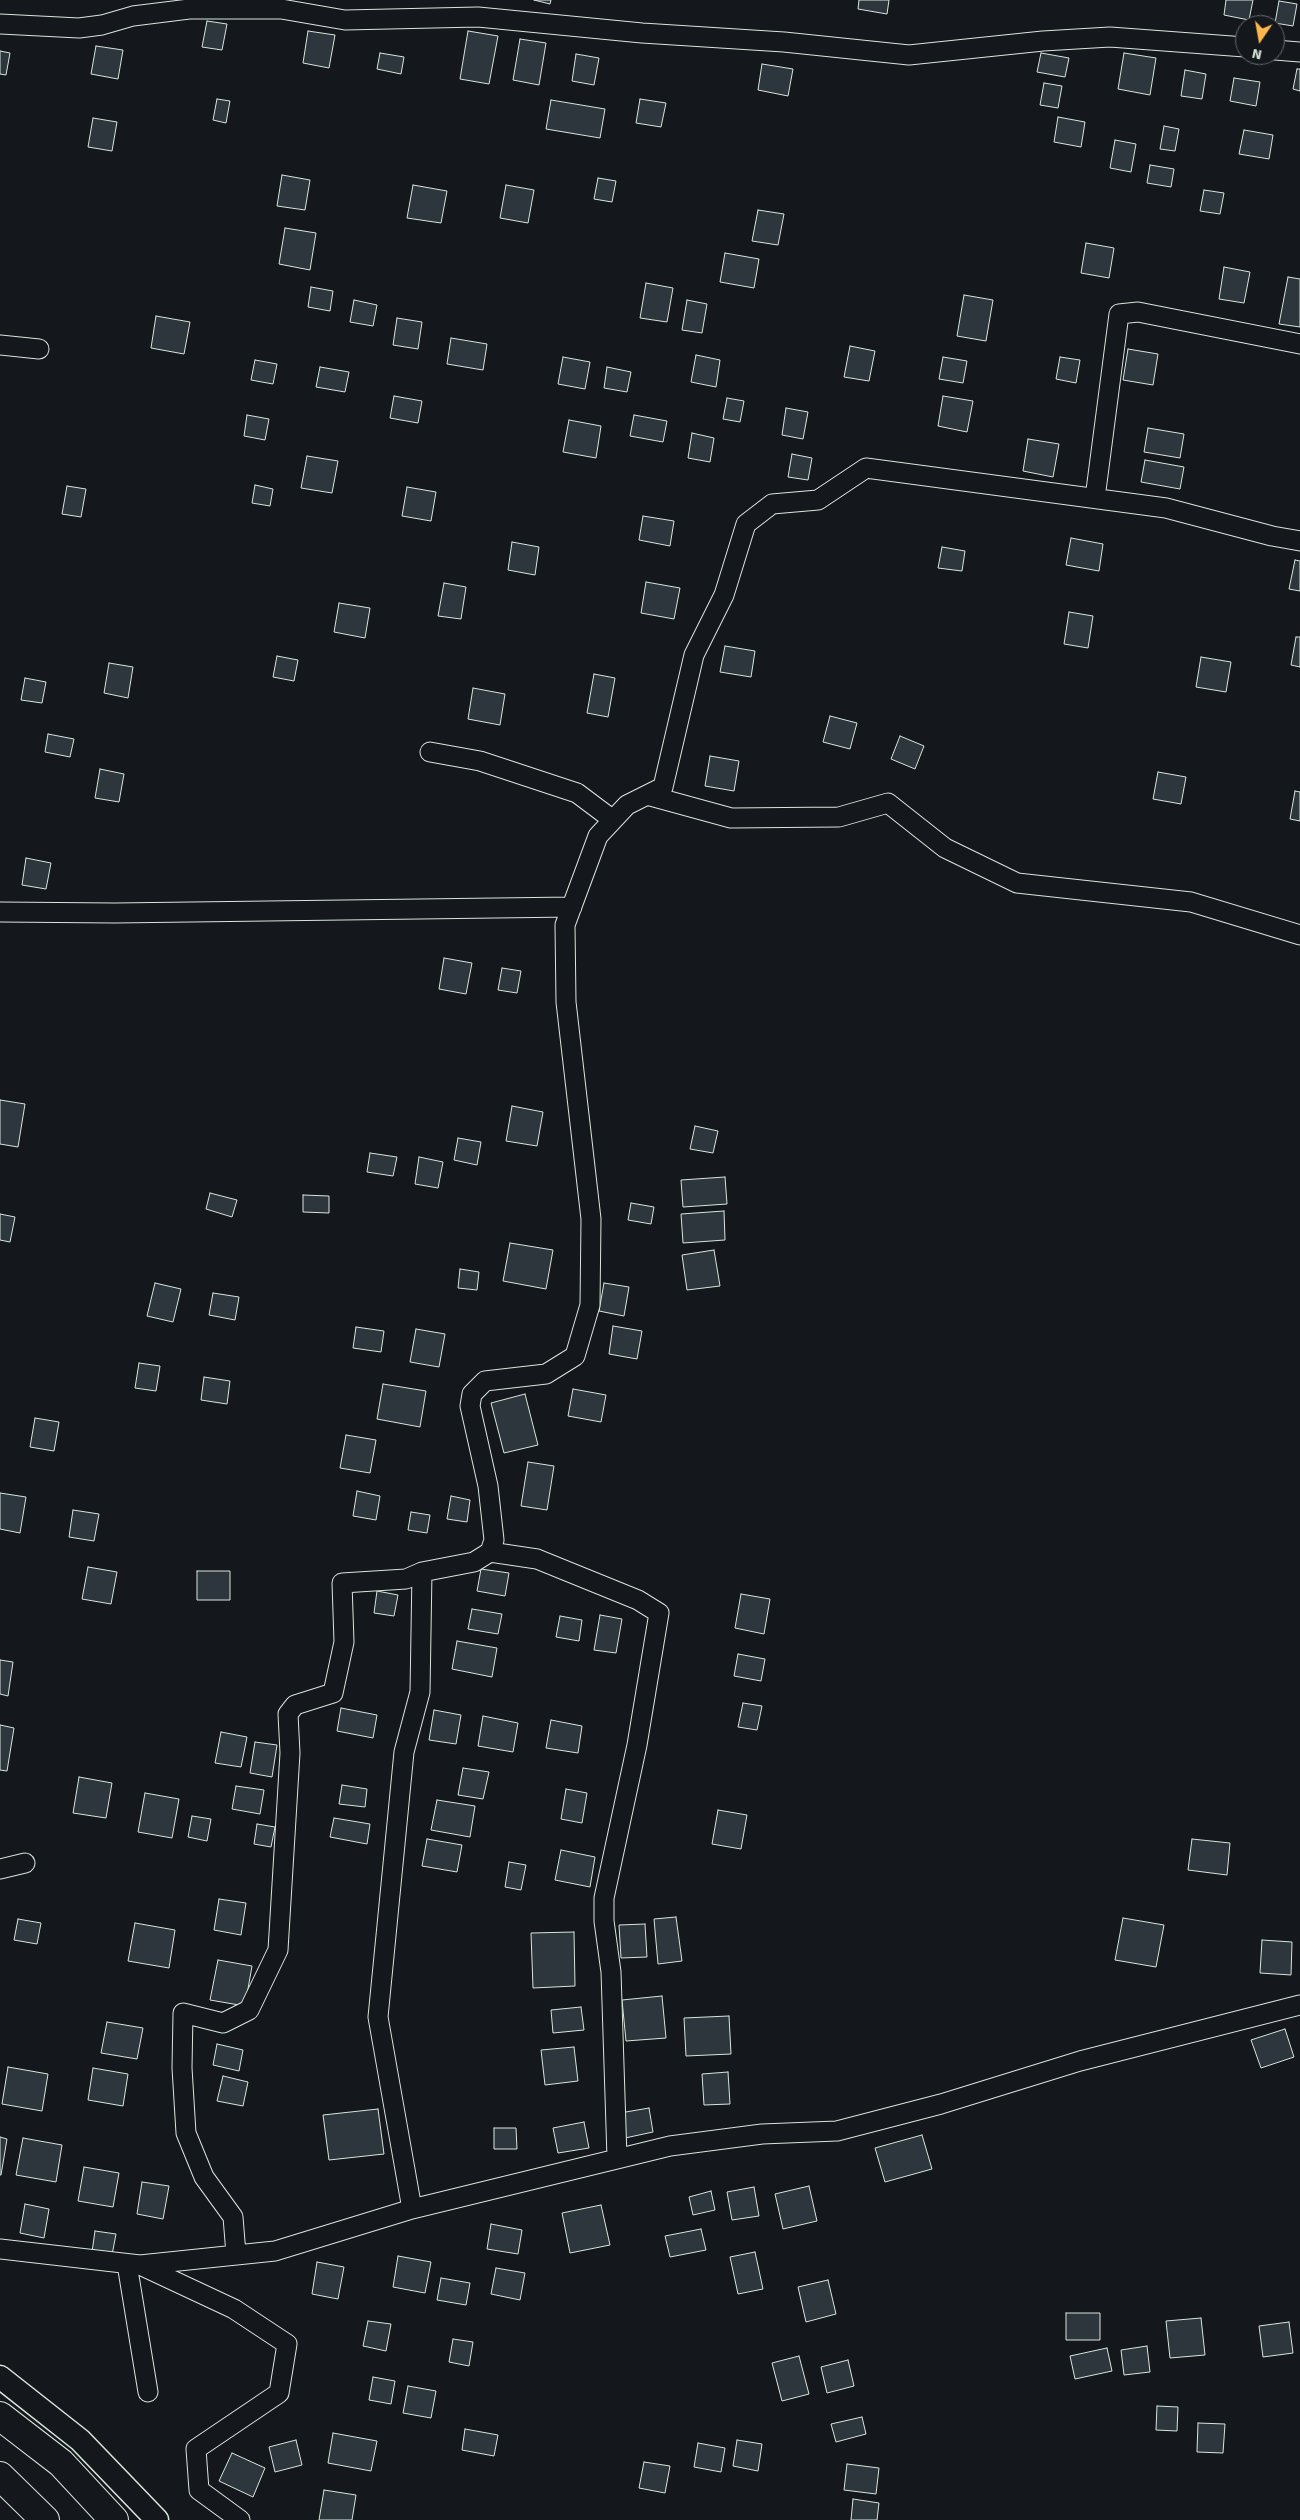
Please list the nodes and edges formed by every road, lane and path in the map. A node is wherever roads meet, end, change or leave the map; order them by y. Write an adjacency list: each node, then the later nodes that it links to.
1 (0, 24): 2 (street)
2 (1235, 46)
3 (1285, 51): 4 (street)
4 (1300, 52)
5 (1300, 344): 8 (street)
6 (0, 345): 7 (street)
7 (39, 349)
8 (1095, 498): 9 (street); 11 (street)
9 (1300, 542)
10 (430, 752): 12 (street)
11 (647, 795): 12 (street); 15 (street)
12 (613, 820): 13 (street)
13 (572, 907): 14 (street); 16 (street)
14 (0, 912)
15 (1300, 935)
16 (490, 1552): 17 (street); 21 (street)
17 (422, 1572): 22 (street); 24 (street)
18 (26, 1863): 19 (street)
19 (0, 1869)
20 (1300, 2005): 21 (street)
21 (617, 2158): 22 (street)
22 (412, 2208): 24 (street)
23 (0, 2250): 25 (street)
24 (236, 2254): 25 (street)
25 (133, 2264): 27 (street); 34 (street)
26 (0, 2377): 33 (street)
27 (148, 2392)
28 (0, 2416): 32 (highway)
29 (0, 2476): 31 (highway)
30 (0, 2495): 31 (street)
31 (43, 2519)
32 (114, 2520)
33 (158, 2520)
34 (240, 2520)

